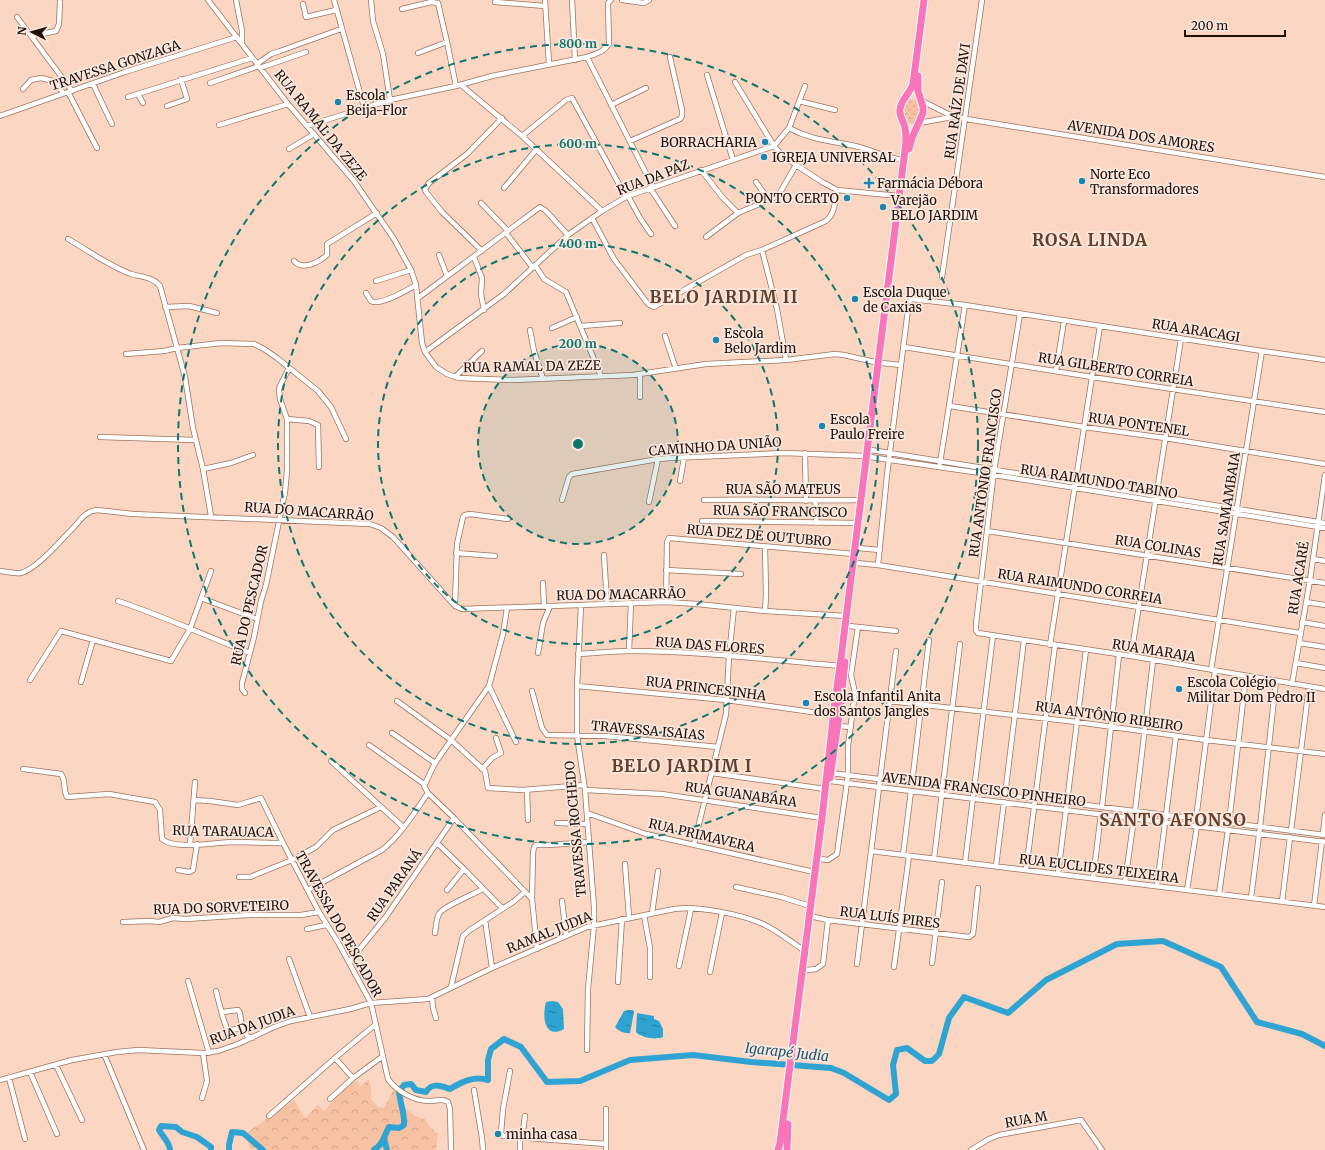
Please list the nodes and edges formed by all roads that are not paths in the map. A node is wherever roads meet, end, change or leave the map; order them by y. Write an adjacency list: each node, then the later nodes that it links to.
1 (208, 0): 21 (street, RUA RAMAL DA ZEZE)
2 (236, 0): 23 (street)
3 (334, 0): 17 (street)
4 (371, 0): 45 (street)
5 (545, 0): 15 (street)
6 (572, 0): 29 (street)
7 (611, 0): 26 (street)
8 (622, 0): 9 (street)
9 (649, 0)
10 (926, 0): 44 (highway); 46 (highway)
11 (982, 0): 57 (street, RUA RAÍZ DE DAVI)
12 (60, 2): 20 (street)
13 (495, 2): 15 (street)
14 (303, 4): 17 (street)
15 (545, 6): 30 (street)
16 (402, 9): 22 (street)
17 (336, 10): 19 (street)
18 (17, 16): 20 (street)
19 (341, 29): 31 (street); 52 (street)
20 (32, 36): 41 (street)
21 (237, 37): 23 (street, RUA RAMAL DA ZEZE); 36 (street, TRAVESSA GONZAGA)
22 (447, 42): 25 (street); 37 (street)
23 (242, 43): 28 (street, RUA RAMAL DA ZEZE)
24 (306, 52): 31 (street)
25 (418, 53)
26 (586, 57): 29 (street); 50 (street)
27 (670, 57): 66 (street)
28 (252, 58): 31 (street, RUA RAMAL DA ZEZE); 33 (street)
29 (575, 60): 30 (street)
30 (549, 64): 37 (street)
31 (259, 66): 35 (street); 49 (street, RUA RAMAL DA ZEZE)
32 (707, 75): 71 (street)
33 (181, 79): 42 (street); 51 (street)
34 (735, 82): 67 (street)
35 (210, 83)
36 (93, 84): 41 (street, TRAVESSA GONZAGA); 60 (street)
37 (458, 86): 45 (street); 56 (street)
38 (805, 86): 47 (street)
39 (646, 88): 50 (street)
40 (23, 89): 41 (street)
41 (68, 92): 54 (street, TRAVESSA GONZAGA); 68 (street)
42 (138, 94): 43 (street); 48 (street)
43 (128, 97)
44 (906, 98): 46 (highway); 58 (highway)
45 (390, 100): 52 (street)
46 (920, 100): 55 (street, AVENIDA DOS AMORES); 59 (highway)
47 (799, 101): 53 (street); 63 (street)
48 (143, 104)
49 (288, 104): 61 (street); 62 (street, RUA RAMAL DA ZEZE)
50 (611, 105): 66 (street)
51 (167, 106)
52 (364, 107): 62 (street)
53 (835, 110)
54 (0, 116)
55 (954, 117): 57 (street, AVENIDA DOS AMORES); 59 (street, AVENIDA DOS AMORES)
56 (502, 118): 65 (street); 95 (street)
57 (965, 119): 75 (street, AVENIDA DOS AMORES); 102 (street, RUA RAÍZ DE DAVI)
58 (904, 122): 59 (highway); 72 (highway)
59 (919, 123): 130 (highway)
60 (112, 124)
61 (219, 125)
62 (307, 126): 64 (street, RUA RAMAL DA ZEZE)
63 (789, 128): 67 (street); 72 (street)
64 (314, 134): 69 (street); 85 (street, RUA RAMAL DA ZEZE)
65 (522, 136): 70 (street); 80 (street)
66 (630, 141): 77 (street)
67 (774, 146): 71 (street, RUA DA PAZ); 73 (street)
68 (97, 148)
69 (289, 149)
70 (536, 150): 78 (street); 84 (street)
71 (733, 160): 74 (street, RUA DA PAZ)
72 (904, 160): 81 (highway)
73 (796, 165): 79 (street); 82 (street)
74 (702, 170): 77 (street, RUA DA PAZ); 86 (street)
75 (1325, 177)
76 (756, 182): 82 (street)
77 (652, 187): 80 (street, RUA DA PAZ); 88 (street)
78 (504, 188)
79 (837, 190): 81 (street); 94 (street)
80 (627, 196): 84 (street, RUA DA PAZ); 90 (street)
81 (899, 196): 130 (highway)
82 (769, 200): 86 (street)
83 (481, 203): 89 (street)
84 (602, 210): 87 (street, RUA DA PAZ)
85 (377, 213): 98 (street); 100 (street, RUA RAMAL DA ZEZE)
86 (738, 213): 92 (street)
87 (592, 218): 91 (street, RUA DA PAZ); 94 (street)
88 (675, 226)
89 (507, 232): 91 (street); 95 (street); 99 (street)
90 (651, 234)
91 (568, 235): 99 (street, RUA DA PAZ)
92 (706, 237)
93 (68, 239): 108 (street)
94 (762, 250): 128 (street)
95 (482, 251): 97 (street)
96 (440, 255): 101 (street)
97 (474, 257): 101 (street); 109 (street)
98 (294, 261)
99 (534, 267): 109 (street, RUA DA PAZ); 112 (street)
100 (411, 270): 103 (street); 104 (street, RUA RAMAL DA ZEZE)
101 (447, 276): 106 (street)
102 (942, 277)
103 (376, 281)
104 (416, 285): 105 (street); 106 (street, RUA RAMAL DA ZEZE)
105 (366, 293)
106 (418, 298): 125 (street, RUA RAMAL DA ZEZE)
107 (965, 305): 111 (street, RUA ARACAGI); 121 (street, RUA ARACAGI); 127 (street)
108 (164, 307): 110 (street); 122 (street)
109 (484, 310): 125 (street, RUA DA PAZ)
110 (217, 313)
111 (1020, 314): 113 (street, RUA ARACAGI); 131 (street, RUA ANTÔNIO FRANCISCO)
112 (577, 318): 115 (street); 117 (street)
113 (1064, 321): 116 (street, RUA ARACAGI); 135 (street)
114 (620, 323): 115 (street)
115 (581, 326): 137 (street)
116 (1100, 326): 120 (street, RUA ARACAGI); 139 (street)
117 (552, 328)
118 (530, 330): 140 (street)
119 (665, 336): 134 (street)
120 (1181, 339): 124 (street, RUA ARACAGI); 141 (street)
121 (904, 347): 127 (street, RUA GILBERTO CORREIA); 132 (street)
122 (177, 348): 126 (street); 133 (street); 152 (street)
123 (482, 351): 138 (street)
124 (1262, 351): 129 (street, RUA ARACAGI); 143 (street, RUA SAMAMBAIA)
125 (425, 352): 138 (street, RUA RAMAL DA ZEZE)
126 (126, 354)
127 (957, 356): 131 (street, RUA GILBERTO CORREIA); 144 (street)
128 (786, 360): 130 (street, RUA RAMAL DA ZEZE); 134 (street, RUA RAMAL DA ZEZE)
129 (1325, 360)
130 (880, 363): 132 (street, RUA RAMAL DA ZEZE); 157 (highway)
131 (1012, 364): 135 (street, RUA GILBERTO CORREIA); 146 (street, RUA ANTÔNIO FRANCISCO)
132 (901, 365): 155 (street)
133 (289, 368): 147 (street); 150 (street)
134 (676, 369): 136 (street, RUA RAMAL DA ZEZE)
135 (1056, 371): 139 (street, RUA GILBERTO CORREIA)
136 (640, 375): 137 (street, RUA RAMAL DA ZEZE); 142 (street)
137 (601, 376): 140 (street, RUA RAMAL DA ZEZE)
138 (455, 377): 140 (street, RUA RAMAL DA ZEZE)
139 (1092, 377): 141 (street, RUA GILBERTO CORREIA); 148 (street)
140 (543, 379)
141 (1173, 389): 143 (street, RUA GILBERTO CORREIA); 151 (street)
142 (640, 397)
143 (1254, 401): 145 (street, RUA GILBERTO CORREIA); 153 (street, RUA SAMAMBAIA)
144 (950, 406): 146 (street, RUA PONTENEL); 161 (street)
145 (1325, 412)
146 (1004, 414): 148 (street, RUA PONTENEL); 165 (street, RUA ANTÔNIO FRANCISCO)
147 (287, 419): 163 (street); 182 (street, RUA DO PESCADOR)
148 (1084, 427): 151 (street, RUA PONTENEL); 168 (street)
149 (100, 437): 152 (street)
150 (346, 438)
151 (1165, 438): 153 (street, RUA PONTENEL); 169 (street)
152 (196, 440): 164 (street)
153 (1246, 452): 162 (street, RUA PONTENEL); 177 (street, RUA SAMAMBAIA)
154 (805, 453): 157 (street, CAMINHO DA UNIÃO); 158 (street, CAMINHO DA UNIÃO); 173 (street)
155 (890, 453): 157 (street, RUA RAIMUNDO TABINO); 160 (street); 161 (street, RUA RAIMUNDO TABINO)
156 (253, 455): 164 (street)
157 (869, 455): 160 (street, RUA RAIMUNDO TABINO); 172 (highway); 193 (highway)
158 (684, 458): 159 (street, CAMINHO DA UNIÃO); 167 (street)
159 (658, 459): 170 (street, CAMINHO DA UNIÃO); 175 (street)
160 (890, 460): 161 (street, RUA RAIMUNDO TABINO); 192 (street)
161 (940, 464): 165 (street, RUA RAIMUNDO TABINO)
162 (1325, 464)
163 (319, 467)
164 (203, 469): 180 (street)
165 (994, 473): 168 (street, RUA RAIMUNDO TABINO); 189 (street, RUA ANTÔNIO FRANCISCO)
166 (1325, 476): 187 (street, RUA ACARÉ)
167 (680, 481)
168 (1074, 485): 169 (street, RUA RAIMUNDO TABINO); 190 (street)
169 (1155, 498): 176 (street, RUA RAIMUNDO TABINO); 178 (street, RUA RAIMUNDO TABINO); 197 (street)
170 (562, 500)
171 (704, 500): 173 (street, RUA SÃO MATEUS)
172 (861, 500): 174 (street, RUA SÃO MATEUS); 185 (highway)
173 (806, 501): 174 (street, RUA SÃO MATEUS)
174 (815, 501): 184 (street)
175 (649, 502)
176 (1223, 507): 177 (street, RUA RAIMUNDO TABINO); 178 (street)
177 (1237, 509): 179 (street, RUA SAMAMBAIA); 187 (street, RUA RAIMUNDO TABINO)
178 (1223, 512): 179 (street, RUA RAIMUNDO TABINO)
179 (1236, 514): 187 (street, RUA RAIMUNDO TABINO); 202 (street, RUA SAMAMBAIA)
180 (211, 516): 182 (street, RUA DO MACARRÃO); 204 (street, RUA DO MACARRÃO)
181 (508, 519): 194 (street)
182 (279, 520): 220 (street, RUA DO MACARRÃO); 228 (street, RUA DO PESCADOR)
183 (702, 521): 184 (street, RUA SÃO FRANCISCO)
184 (816, 523): 185 (street, RUA SÃO FRANCISCO)
185 (858, 523): 193 (highway)
186 (1325, 523): 187 (street, RUA RAIMUNDO TABINO)
187 (1317, 524): 188 (street, RUA RAIMUNDO TABINO); 198 (street, RUA ACARÉ)
188 (1325, 528)
189 (987, 531): 190 (street, RUA COLINAS); 208 (street, RUA ANTÔNIO FRANCISCO)
190 (1065, 544): 197 (street, RUA COLINAS); 211 (street)
191 (765, 547): 193 (street, RUA DEZ DE OUTUBRO); 203 (street, RUA DEZ DE OUTUBRO); 226 (street)
192 (880, 550): 193 (street, RUA DEZ DE OUTUBRO); 201 (street)
193 (856, 551): 200 (highway); 227 (highway)
194 (456, 553): 196 (street); 220 (street)
195 (604, 555): 217 (street)
196 (495, 556)
197 (1146, 556): 202 (street, RUA COLINAS); 223 (street)
198 (1313, 559): 199 (street); 207 (street, RUA ACARÉ)
199 (1325, 561)
200 (856, 564): 201 (street, RUA RAIMUNDO CORREIA); 231 (highway)
201 (878, 565): 208 (street, RUA RAIMUNDO CORREIA)
202 (1228, 568): 207 (street, RUA COLINAS); 229 (street, RUA SAMAMBAIA)
203 (666, 570): 206 (street); 214 (street)
204 (0, 571)
205 (211, 571): 212 (street)
206 (741, 574)
207 (1310, 580): 209 (street, RUA COLINAS); 215 (street, RUA ACARÉ)
208 (981, 582): 211 (street, RUA RAIMUNDO CORREIA); 237 (street, RUA ANTÔNIO FRANCISCO)
209 (1325, 582)
210 (542, 583): 221 (street)
211 (1058, 594): 223 (street, RUA RAIMUNDO CORREIA); 244 (street)
212 (201, 598): 228 (street); 234 (street)
213 (118, 601): 234 (street)
214 (666, 602): 216 (street, RUA DO MACARRÃO); 225 (street, RUA DO MACARRÃO)
215 (1306, 602): 219 (street); 230 (street, RUA ACARÉ)
216 (631, 603): 217 (street, RUA DO MACARRÃO); 247 (street)
217 (607, 604): 218 (street, RUA DO MACARRÃO)
218 (581, 605): 222 (street, RUA DO MACARRÃO); 251 (street, TRAVESSA ROCHEDO)
219 (1325, 605)
220 (455, 606): 224 (street, RUA DO MACARRÃO)
221 (544, 606): 222 (street, RUA DO MACARRÃO); 224 (street, RUA DO MACARRÃO)
222 (550, 606): 250 (street)
223 (1138, 607): 229 (street, RUA RAIMUNDO CORREIA); 254 (street)
224 (507, 608): 265 (street)
225 (734, 608): 226 (street, RUA DO MACARRÃO); 253 (street)
226 (765, 611): 227 (street, RUA DO MACARRÃO)
227 (846, 616): 257 (highway)
228 (257, 619): 249 (street, RUA DO PESCADOR)
229 (1218, 619): 236 (street, RUA RAIMUNDO CORREIA); 259 (street, RUA SAMAMBAIA)
230 (1302, 622): 232 (street); 236 (street, RUA ACARÉ)
231 (850, 626): 233 (street); 274 (highway)
232 (1325, 626)
233 (858, 627): 235 (street); 283 (street)
234 (190, 629): 239 (street); 249 (street)
235 (896, 631)
236 (1300, 632): 242 (street, RUA ACARÉ)
237 (980, 634): 238 (street, RUA MARAJA)
238 (993, 636): 241 (street, RUA MARAJA); 277 (street)
239 (93, 640): 261 (street); 263 (street)
240 (929, 640): 275 (street)
241 (1024, 640): 244 (street, RUA MARAJA); 278 (street)
242 (1299, 643): 245 (street); 256 (street, RUA ACARÉ)
243 (960, 644): 276 (street)
244 (1053, 645): 246 (street, RUA MARAJA); 280 (street)
245 (1325, 647)
246 (1086, 650): 252 (street, RUA MARAJA); 281 (street)
247 (629, 651): 251 (street, RUA DAS FLORES); 253 (street, RUA DAS FLORES)
248 (896, 651): 273 (street)
249 (250, 653): 270 (street, RUA DO PESCADOR)
250 (538, 653)
251 (578, 654): 266 (street, TRAVESSA ROCHEDO)
252 (1119, 655): 254 (street, RUA MARAJA); 284 (street)
253 (729, 656): 257 (street, RUA DAS FLORES); 271 (street)
254 (1130, 656): 255 (street, RUA MARAJA)
255 (1153, 660): 259 (street, RUA MARAJA); 285 (street)
256 (1296, 663): 258 (street); 264 (street, RUA ACARÉ)
257 (840, 666): 274 (highway)
258 (1325, 668)
259 (1213, 670): 260 (street, RUA MARAJA); 291 (street, RUA SAMAMBAIA)
260 (1246, 676): 262 (street, RUA MARAJA); 294 (street)
261 (30, 680)
262 (1276, 681): 264 (street, RUA MARAJA); 297 (street)
263 (81, 682)
264 (1292, 684): 267 (street, RUA MARAJA)
265 (489, 686): 290 (street); 292 (street)
266 (577, 686): 271 (street, RUA PRINCESINHA); 287 (street, TRAVESSA ROCHEDO)
267 (1309, 686): 268 (street, RUA MARAJA); 298 (street)
268 (1325, 689)
269 (532, 691): 287 (street, TRAVESSA ISAIAS)
270 (245, 693)
271 (726, 700): 279 (street, RUA PRINCESINHA); 295 (street)
272 (397, 701): 290 (street)
273 (889, 701): 275 (street, RUA ANTÔNIO RIBEIRO); 307 (street)
274 (838, 702): 279 (highway); 282 (highway)
275 (921, 704): 276 (street, RUA ANTÔNIO RIBEIRO); 311 (street)
276 (952, 708): 277 (street, RUA ANTÔNIO RIBEIRO); 314 (street)
277 (983, 711): 278 (street, RUA ANTÔNIO RIBEIRO); 319 (street)
278 (1014, 714): 280 (street, RUA ANTÔNIO RIBEIRO); 322 (street)
279 (833, 716): 296 (highway)
280 (1045, 718): 281 (street, RUA ANTÔNIO RIBEIRO); 324 (street)
281 (1077, 722): 284 (street, RUA ANTÔNIO RIBEIRO); 328 (street)
282 (838, 726): 283 (street); 296 (highway)
283 (851, 727): 306 (street)
284 (1111, 727): 285 (street, RUA ANTÔNIO RIBEIRO); 331 (street)
285 (1144, 732): 288 (street, RUA ANTÔNIO RIBEIRO); 333 (street)
286 (392, 733): 301 (street)
287 (577, 735): 295 (street, TRAVESSA ISAIAS); 315 (street, TRAVESSA ROCHEDO)
288 (1176, 736): 291 (street, RUA ANTÔNIO RIBEIRO); 336 (street)
289 (496, 738): 303 (street)
290 (451, 740): 301 (street); 303 (street)
291 (1206, 740): 294 (street, RUA ANTÔNIO RIBEIRO); 341 (street, RUA SAMAMBAIA)
292 (516, 742)
293 (369, 744): 312 (street)
294 (1238, 744): 297 (street, RUA ANTÔNIO RIBEIRO); 345 (street)
295 (718, 747): 304 (street)
296 (832, 748): 305 (highway); 316 (highway)
297 (1269, 748): 298 (street, RUA ANTÔNIO RIBEIRO); 349 (street)
298 (1300, 752): 299 (street, RUA ANTÔNIO RIBEIRO); 351 (street)
299 (1325, 754)
300 (330, 761): 330 (street)
301 (436, 764): 312 (street)
302 (23, 769): 361 (street, RUA TARAUACA)
303 (482, 769): 317 (street, RUA GUANABARA)
304 (712, 773): 316 (street); 326 (street)
305 (831, 773): 306 (street, AVENIDA FRANCISCO PINHEIRO); 308 (highway)
306 (848, 775): 307 (street, AVENIDA FRANCISCO PINHEIRO); 310 (street)
307 (880, 779): 311 (street, AVENIDA FRANCISCO PINHEIRO); 313 (street)
308 (830, 781): 310 (street, AVENIDA FRANCISCO PINHEIRO); 364 (highway)
309 (195, 782): 325 (street)
310 (847, 783): 313 (street, AVENIDA FRANCISCO PINHEIRO); 364 (street)
311 (912, 783): 314 (street, AVENIDA FRANCISCO PINHEIRO)
312 (424, 784): 320 (street)
313 (879, 787): 318 (street, AVENIDA FRANCISCO PINHEIRO); 362 (street)
314 (942, 787): 319 (street, AVENIDA FRANCISCO PINHEIRO); 321 (street)
315 (585, 788): 317 (street, RUA GUANABARA); 326 (street, RUA GUANABARA); 334 (street, TRAVESSA ROCHEDO)
316 (825, 788): 339 (highway)
317 (527, 790): 342 (street)
318 (911, 791): 321 (street, AVENIDA FRANCISCO PINHEIRO); 363 (street)
319 (974, 791): 322 (street, AVENIDA FRANCISCO PINHEIRO); 323 (street)
320 (427, 792): 338 (street); 348 (street)
321 (942, 795): 323 (street, AVENIDA FRANCISCO PINHEIRO); 365 (street)
322 (1005, 795): 324 (street, AVENIDA FRANCISCO PINHEIRO)
323 (973, 798): 327 (street, AVENIDA FRANCISCO PINHEIRO); 367 (street)
324 (1035, 798): 328 (street, AVENIDA FRANCISCO PINHEIRO); 329 (street)
325 (194, 800): 357 (street, TRAVESSA DO PESCADOR); 361 (street)
326 (705, 800): 339 (street, RUA GUANABARA); 360 (street)
327 (1004, 802): 329 (street, AVENIDA FRANCISCO PINHEIRO); 369 (street)
328 (1067, 802): 331 (street, AVENIDA FRANCISCO PINHEIRO); 332 (street)
329 (1034, 806): 332 (street, AVENIDA FRANCISCO PINHEIRO); 373 (street)
330 (381, 807): 348 (street); 366 (street)
331 (1102, 807): 333 (street, AVENIDA FRANCISCO PINHEIRO)
332 (1066, 810): 335 (street, AVENIDA FRANCISCO PINHEIRO); 375 (street)
333 (1135, 811): 336 (street, AVENIDA FRANCISCO PINHEIRO)
334 (587, 814): 346 (street, TRAVESSA ROCHEDO); 360 (street, RUA PRIMAVERA)
335 (1101, 814): 340 (street, AVENIDA FRANCISCO PINHEIRO); 377 (street)
336 (1166, 815): 341 (street, AVENIDA FRANCISCO PINHEIRO); 343 (street)
337 (1325, 815): 353 (street)
338 (454, 818): 358 (street, RUA PARANÁ); 387 (street)
339 (822, 818): 374 (highway)
340 (1134, 818): 343 (street, AVENIDA FRANCISCO PINHEIRO); 379 (street)
341 (1196, 819): 345 (street, AVENIDA FRANCISCO PINHEIRO)
342 (528, 820)
343 (1165, 822): 347 (street, AVENIDA FRANCISCO PINHEIRO); 380 (street)
344 (557, 823): 346 (street)
345 (1229, 823): 349 (street, AVENIDA FRANCISCO PINHEIRO)
346 (588, 824): 355 (street, TRAVESSA ROCHEDO)
347 (1197, 826): 350 (street, AVENIDA FRANCISCO PINHEIRO); 386 (street)
348 (403, 827): 384 (street)
349 (1260, 827): 351 (street, AVENIDA FRANCISCO PINHEIRO); 352 (street)
350 (1228, 830): 352 (street, AVENIDA FRANCISCO PINHEIRO); 388 (street)
351 (1291, 830): 353 (street, AVENIDA FRANCISCO PINHEIRO)
352 (1259, 834): 354 (street, AVENIDA FRANCISCO PINHEIRO); 389 (street)
353 (1324, 835)
354 (1290, 837): 356 (street, AVENIDA FRANCISCO PINHEIRO); 392 (street)
355 (589, 842): 390 (street); 410 (street, TRAVESSA ROCHEDO)
356 (1324, 842): 394 (street)
357 (283, 843): 359 (street, RUA TARAUACA); 366 (street, TRAVESSA DO PESCADOR)
358 (437, 843): 370 (street); 419 (street, RUA PARANÁ)
359 (197, 844): 361 (street, RUA TARAUACA); 371 (street)
360 (694, 844): 374 (street, RUA PRIMAVERA)
361 (190, 845)
362 (871, 852): 363 (street, RUA EUCLIDES TEIXEIRA); 408 (street)
363 (906, 856): 365 (street, RUA EUCLIDES TEIXEIRA); 411 (street)
364 (820, 859): 403 (highway)
365 (934, 859): 367 (street, RUA EUCLIDES TEIXEIRA)
366 (292, 860): 376 (street); 384 (street, TRAVESSA DO PESCADOR)
367 (965, 863): 369 (street, RUA EUCLIDES TEIXEIRA)
368 (625, 864): 402 (street)
369 (996, 866): 373 (street, RUA EUCLIDES TEIXEIRA)
370 (464, 869): 383 (street); 385 (street)
371 (178, 870)
372 (658, 870): 399 (street)
373 (1026, 870): 375 (street, RUA EUCLIDES TEIXEIRA)
374 (814, 872): 393 (highway)
375 (1058, 874): 377 (street, RUA EUCLIDES TEIXEIRA)
376 (239, 877)
377 (1093, 878): 379 (street, RUA EUCLIDES TEIXEIRA)
378 (942, 882): 414 (street)
379 (1125, 882): 380 (street, RUA EUCLIDES TEIXEIRA)
380 (1157, 886): 386 (street, RUA EUCLIDES TEIXEIRA)
381 (736, 887): 393 (street)
382 (978, 888): 414 (street, RUA LUÍS PIRES)
383 (483, 889): 396 (street); 413 (street)
384 (308, 890): 398 (street, TRAVESSA DO PESCADOR)
385 (446, 890)
386 (1188, 890): 388 (street, RUA EUCLIDES TEIXEIRA)
387 (525, 892): 390 (street); 396 (street)
388 (1219, 894): 389 (street, RUA EUCLIDES TEIXEIRA)
389 (1251, 898): 392 (street, RUA EUCLIDES TEIXEIRA)
390 (532, 899): 416 (street)
391 (562, 900): 415 (street)
392 (1282, 902): 394 (street, RUA EUCLIDES TEIXEIRA)
393 (810, 906): 417 (highway)
394 (1314, 906): 395 (street, RUA EUCLIDES TEIXEIRA)
395 (1325, 907)
396 (502, 908): 405 (street)
397 (691, 909): 399 (street, RAMAL JUDIA); 400 (street, RAMAL JUDIA); 422 (street)
398 (319, 912): 407 (street, RUA DO SORVETEIRO); 409 (street, TRAVESSA DO PESCADOR)
399 (652, 913): 401 (street, RAMAL JUDIA)
400 (722, 913): 417 (street, RAMAL JUDIA); 426 (street)
401 (644, 915): 402 (street, RAMAL JUDIA); 427 (street)
402 (629, 917): 404 (street, RAMAL JUDIA)
403 (814, 917): 406 (street, RUA LUÍS PIRES); 425 (highway)
404 (622, 919): 410 (street, RAMAL JUDIA); 429 (street)
405 (485, 920): 424 (street); 430 (street)
406 (828, 920): 408 (street, RUA LUÍS PIRES); 425 (street)
407 (123, 922)
408 (861, 924): 411 (street, RUA LUÍS PIRES); 421 (street)
409 (326, 925): 412 (street); 419 (street, TRAVESSA DO PESCADOR)
410 (594, 925): 415 (street, RAMAL JUDIA); 441 (street, TRAVESSA ROCHEDO)
411 (899, 928): 414 (street, RUA LUÍS PIRES); 423 (street)
412 (307, 929)
413 (435, 933)
414 (936, 933): 420 (street)
415 (566, 935): 416 (street, RAMAL JUDIA)
416 (537, 949): 424 (street, RAMAL JUDIA)
417 (805, 951): 440 (highway)
418 (289, 959): 435 (street)
419 (349, 962): 433 (street, TRAVESSA DO PESCADOR)
420 (932, 962)
421 (857, 964)
422 (679, 966)
423 (894, 967)
424 (492, 968): 430 (street, RAMAL JUDIA)
425 (807, 970): 440 (highway)
426 (710, 972)
427 (650, 977)
428 (188, 981): 442 (street)
429 (618, 982)
430 (451, 987): 432 (street, RAMAL JUDIA)
431 (216, 991): 434 (street)
432 (432, 997): 433 (street, RAMAL JUDIA); 436 (street)
433 (371, 1003): 435 (street, RUA DA JUDIA); 437 (street, TRAVESSA DO PESCADOR)
434 (222, 1012): 438 (street); 438 (street)
435 (310, 1017): 439 (street, RUA DA JUDIA)
436 (436, 1018)
437 (376, 1024): 444 (street, TRAVESSA DO PESCADOR); 445 (street)
438 (242, 1028): 439 (street)
439 (252, 1038): 442 (street, RUA DA JUDIA)
440 (794, 1046): 453 (highway)
441 (587, 1050)
442 (206, 1053): 443 (street, RUA DA JUDIA); 454 (street)
443 (104, 1054): 446 (street, RUA DA JUDIA); 464 (street)
444 (383, 1056): 450 (street); 465 (street, TRAVESSA DO PESCADOR)
445 (335, 1058): 450 (street); 457 (street)
446 (56, 1065): 448 (street, RUA DA JUDIA); 459 (street)
447 (510, 1071): 461 (street)
448 (30, 1072): 449 (street, RUA DA JUDIA); 460 (street)
449 (9, 1078): 451 (street, RUA DA JUDIA); 462 (street)
450 (353, 1078): 455 (street)
451 (0, 1080)
452 (474, 1090): 466 (street)
453 (789, 1094): 469 (highway); 470 (highway)
454 (202, 1098)
455 (330, 1099)
456 (606, 1109): 463 (street)
457 (269, 1116)
458 (525, 1116): 461 (street)
459 (82, 1120)
460 (57, 1134)
461 (521, 1138): 463 (street); 467 (street)
462 (25, 1139)
463 (606, 1144): 468 (street)
464 (144, 1150)
465 (451, 1150)
466 (483, 1150)
467 (520, 1150)
468 (606, 1150)
469 (778, 1150)
470 (787, 1150)
471 (971, 1150): 472 (street, RUA M)
472 (1102, 1150)

